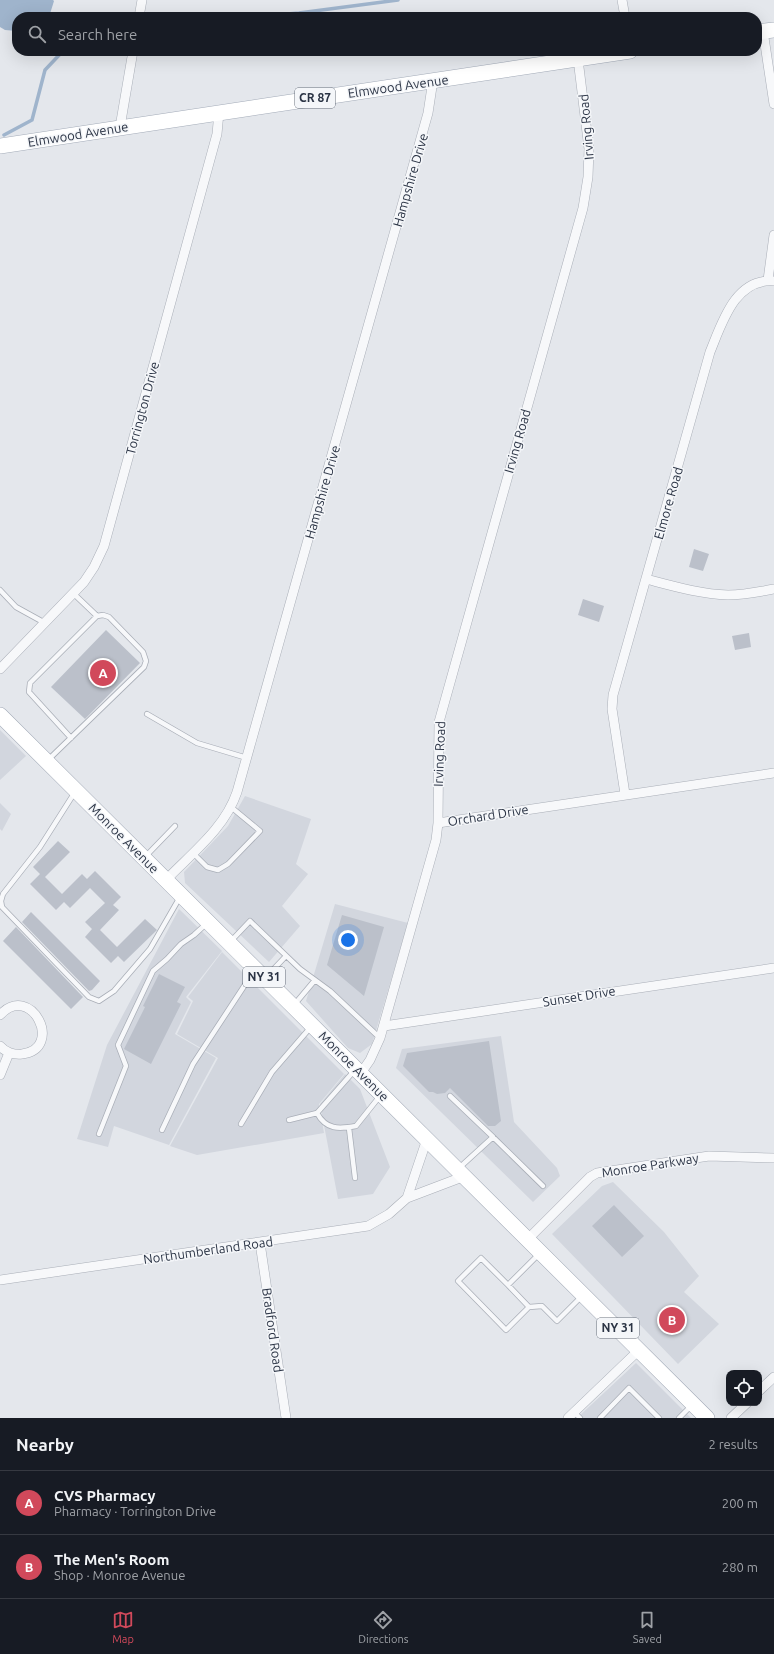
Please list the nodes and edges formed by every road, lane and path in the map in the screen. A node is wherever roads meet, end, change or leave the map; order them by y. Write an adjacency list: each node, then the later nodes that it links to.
1 (142, 0): 3 (street)
2 (622, 0): 4 (street)
3 (140, 12)
4 (624, 12)
5 (765, 31): 10 (street)
6 (132, 56): 12 (street)
7 (598, 56): 8 (main road, Elmwood Avenue / CR 87)
8 (578, 59): 9 (main road, Elmwood Avenue / CR 87); 32 (street, Irving Road)
9 (433, 80): 11 (main road, Elmwood Avenue / CR 87); 26 (street, Hampshire Drive)
10 (774, 104)
11 (219, 112): 12 (main road, Elmwood Avenue / CR 87); 19 (street, Torrington Drive)
12 (120, 127): 13 (main road, Elmwood Avenue / CR 87)
13 (0, 146)
14 (774, 235): 15 (street, Elmore Road)
15 (771, 280): 16 (street, Elmore Road)
16 (646, 579): 17 (street); 30 (street, Elmore Road)
17 (774, 589)
18 (0, 590): 21 (lane)
19 (74, 594): 20 (lane); 21 (street, Torrington Drive)
20 (97, 616): 25 (lane); 25 (lane)
21 (45, 623): 22 (street, Torrington Drive)
22 (0, 669)
23 (147, 714): 26 (lane)
24 (0, 715): 27 (main road, Monroe Avenue / NY 31)
25 (71, 738): 27 (lane)
26 (247, 758): 31 (street, Hampshire Drive)
27 (46, 761): 29 (main road, Monroe Avenue / NY 31)
28 (774, 773): 30 (street, Orchard Drive)
29 (76, 791): 35 (main road, Monroe Avenue / NY 31); 37 (lane)
30 (625, 794): 32 (street, Orchard Drive)
31 (231, 807): 34 (street, Hampshire Drive); 34 (lane)
32 (438, 823): 47 (street, Orchard Drive)
33 (175, 826): 35 (lane)
34 (192, 852): 36 (street, Hampshire Drive)
35 (144, 858): 36 (main road, Monroe Avenue / NY 31)
36 (166, 880): 37 (main road, Monroe Avenue / NY 31)
37 (181, 895): 38 (main road, Monroe Avenue / NY 31)
38 (209, 922): 39 (main road, Monroe Avenue / NY 31); 60 (lane)
39 (229, 942): 40 (lane); 42 (main road, Monroe Avenue / NY 31)
40 (286, 956): 42 (lane); 43 (lane)
41 (774, 968): 47 (street, Sunset Drive)
42 (260, 973): 44 (main road, Monroe Avenue / NY 31); 59 (lane)
43 (315, 980): 44 (lane); 48 (lane)
44 (293, 1006): 46 (main road, Monroe Avenue / NY 31)
45 (0, 1015): 50 (street)
46 (313, 1025): 51 (main road, Monroe Avenue / NY 31); 57 (lane)
47 (384, 1026): 48 (street, Orchard Drive)
48 (380, 1038): 51 (street, Orchard Drive)
49 (0, 1046): 50 (street)
50 (9, 1053): 52 (street)
51 (359, 1070): 53 (main road, Monroe Avenue / NY 31); 55 (lane)
52 (0, 1075)
53 (382, 1093): 58 (lane); 62 (main road, Monroe Avenue / NY 31)
54 (450, 1096): 61 (lane)
55 (317, 1113): 56 (lane); 58 (lane)
56 (289, 1120)
57 (241, 1124)
58 (348, 1128): 65 (lane)
59 (162, 1130)
60 (99, 1134)
61 (493, 1137): 64 (lane); 66 (lane)
62 (427, 1139): 64 (main road, Monroe Avenue / NY 31); 67 (street, Northumberland Road)
63 (774, 1158): 68 (street, Monroe Parkway)
64 (462, 1173): 67 (street, Northumberland Road); 68 (main road, Monroe Avenue / NY 31)
65 (355, 1178)
66 (543, 1186)
67 (406, 1198): 69 (street, Northumberland Road)
68 (528, 1239): 70 (main road, Monroe Avenue / NY 31)
69 (260, 1243): 71 (street, Northumberland Road); 81 (street, Bradford Road)
70 (541, 1252): 72 (lane); 73 (main road, Monroe Avenue / NY 31)
71 (0, 1280)
72 (508, 1285): 74 (lane); 74 (lane)
73 (584, 1294): 74 (lane); 75 (main road, Monroe Avenue / NY 31)
74 (529, 1307)
75 (639, 1350): 78 (main road, Monroe Avenue / NY 31); 80 (street)
76 (774, 1377): 77 (street)
77 (762, 1388)
78 (693, 1404): 84 (lane); 85 (main road, Monroe Avenue / NY 31)
79 (744, 1406): 86 (street)
80 (574, 1416)
81 (286, 1418)
82 (600, 1418): 83 (lane)
83 (659, 1418)
84 (679, 1418)
85 (708, 1418)
86 (731, 1418)

